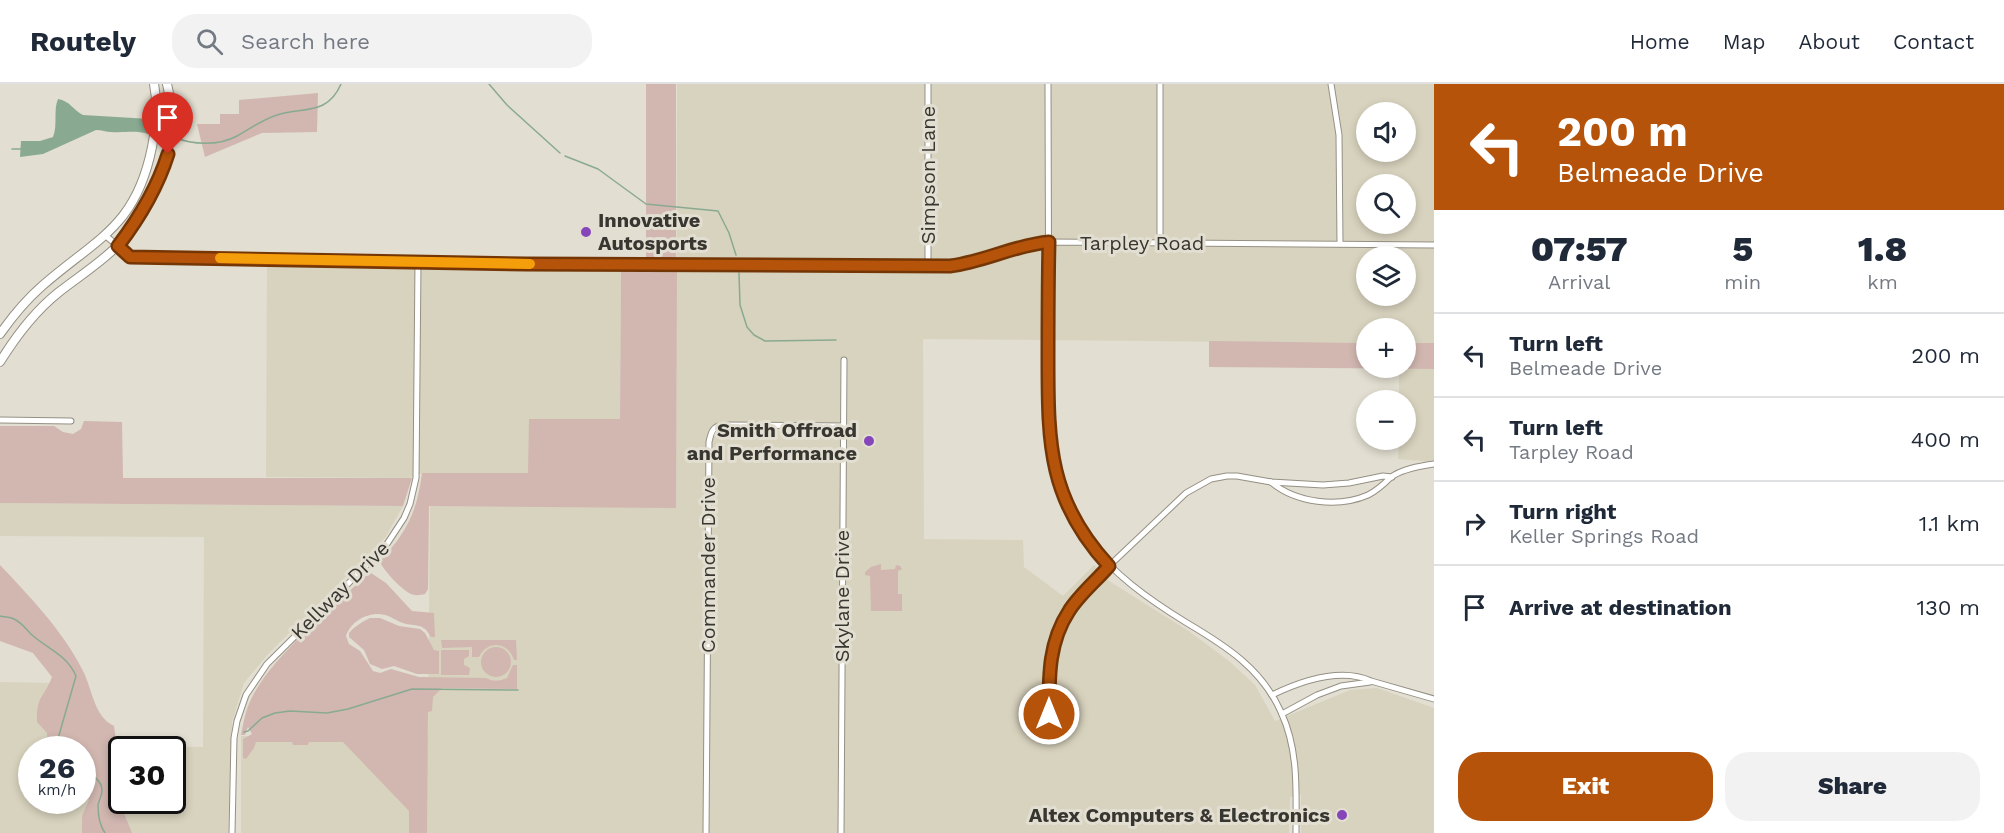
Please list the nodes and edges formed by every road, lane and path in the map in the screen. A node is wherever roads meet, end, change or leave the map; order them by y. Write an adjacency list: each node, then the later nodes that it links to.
1 (154, 84): 7 (main road)
2 (928, 84): 15 (street, Simpson Lane)
3 (1048, 84): 9 (street)
4 (1160, 84): 10 (street)
5 (1331, 84): 11 (street)
6 (168, 88): 7 (main road); 13 (main road)
7 (156, 94): 8 (main road)
8 (106, 236): 13 (street, Tarpley Road); 16 (main road)
9 (1049, 242): 10 (street, Tarpley Road); 15 (street, Tarpley Road); 25 (street)
10 (1160, 243): 11 (street, Tarpley Road)
11 (1340, 244): 12 (street, Tarpley Road)
12 (1434, 245)
13 (118, 246): 14 (street, Tarpley Road); 18 (main road)
14 (418, 262): 15 (street, Tarpley Road); 31 (street, Kellway Drive)
15 (928, 266)
16 (0, 334)
17 (843, 360): 21 (street, Skylane Drive)
18 (0, 362)
19 (0, 420): 20 (street)
20 (71, 421)
21 (843, 426): 32 (street, Commander Drive); 33 (street, Skylane Drive)
22 (1434, 464): 23 (street)
23 (1392, 477): 24 (street); 24 (street)
24 (1271, 482): 25 (street)
25 (1109, 566): 27 (street); 29 (street)
26 (1371, 681): 27 (street); 28 (street); 30 (street)
27 (1272, 695): 30 (street)
28 (1434, 699)
29 (1049, 714)
30 (1282, 714): 34 (street)
31 (232, 833)
32 (706, 833)
33 (841, 833)
34 (1296, 833)

